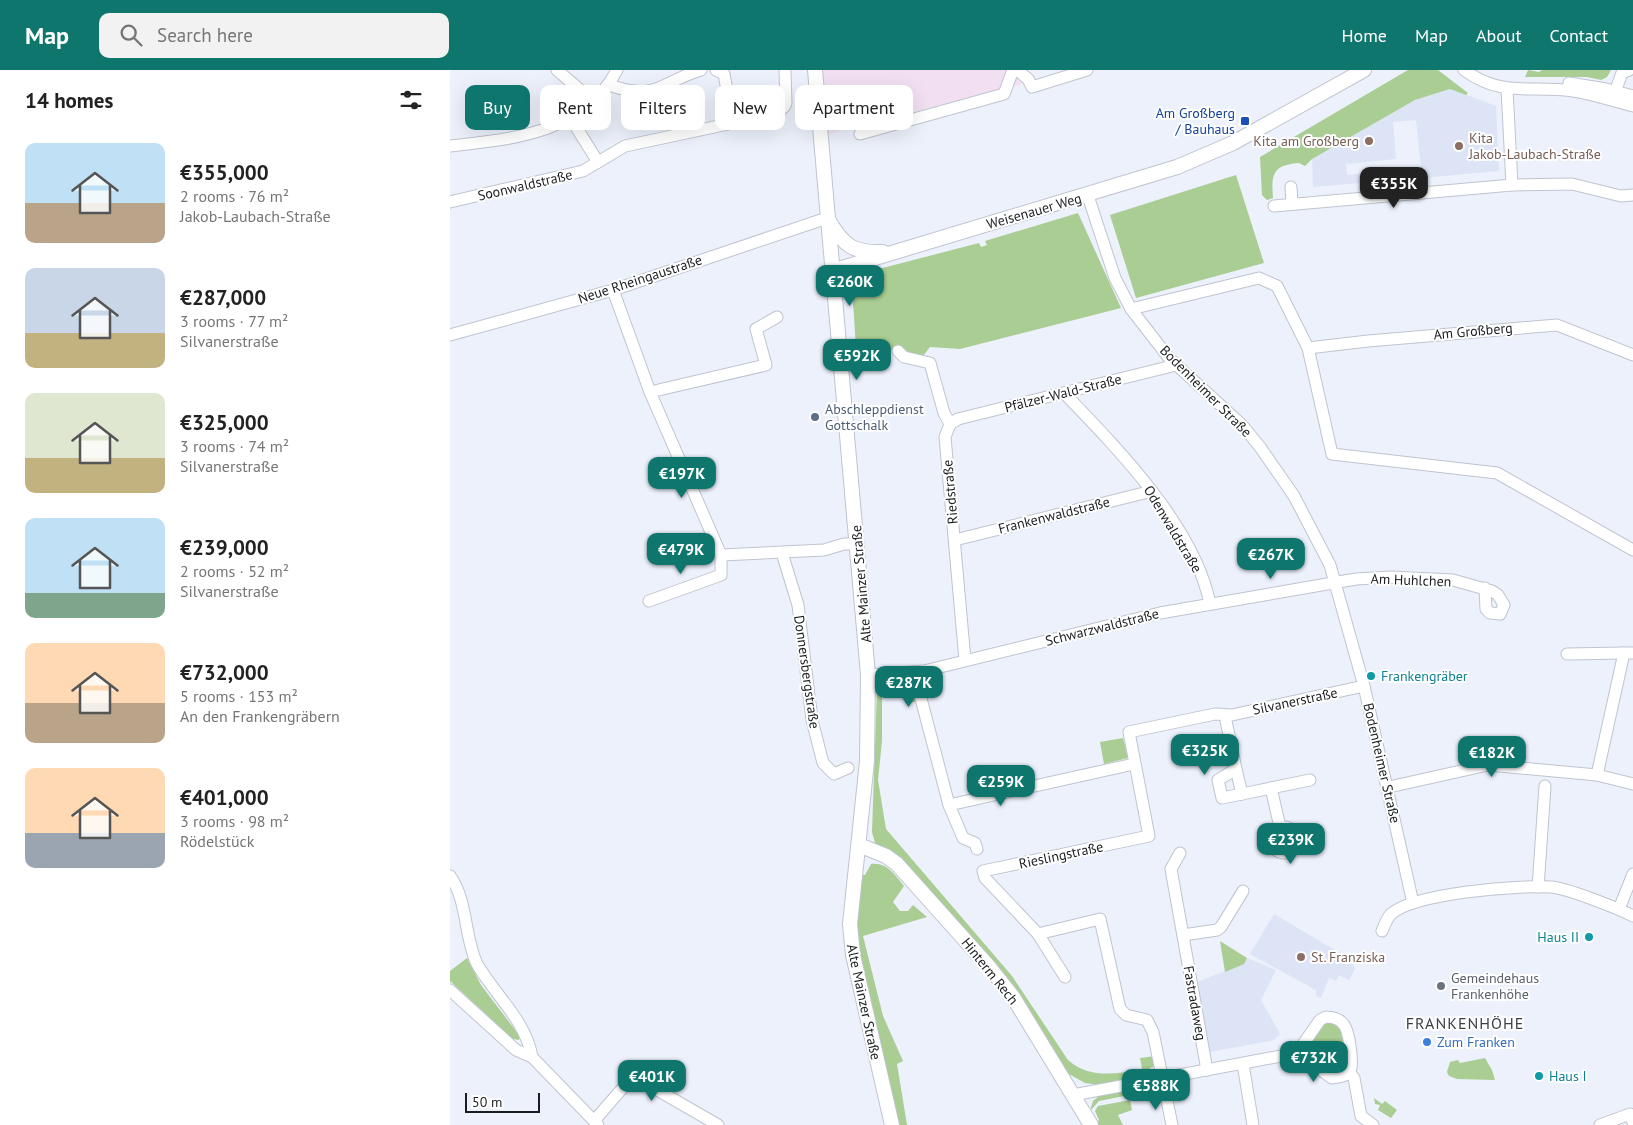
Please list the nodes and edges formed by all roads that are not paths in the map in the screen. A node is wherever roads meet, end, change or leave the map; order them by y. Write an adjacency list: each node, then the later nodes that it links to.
1 (557, 70): 12 (street)
2 (617, 70): 13 (street)
3 (701, 70): 15 (street)
4 (716, 70): 14 (street)
5 (785, 70): 19 (street, Soonwaldstraße)
6 (815, 70): 34 (street, Alte Mainzer Straße)
7 (1015, 70): 8 (street); 24 (street)
8 (1087, 70)
9 (1364, 70): 30 (street, Weisenauer Weg)
10 (1464, 70): 16 (street)
11 (1631, 70): 17 (street)
12 (574, 85)
13 (609, 85)
14 (726, 85)
15 (611, 86)
16 (1513, 89): 17 (street); 27 (street)
17 (1614, 96): 18 (street); 20 (street)
18 (1633, 96)
19 (785, 103)
20 (1633, 106)
21 (715, 127): 26 (street, Soonwaldstraße)
22 (540, 130): 25 (street)
23 (578, 130): 26 (street)
24 (860, 134)
25 (450, 146)
26 (598, 162): 31 (street, Soonwaldstraße)
27 (1512, 185): 29 (street); 32 (street)
28 (1291, 187): 32 (street)
29 (1632, 192)
30 (1088, 196): 35 (street, Weisenauer Weg); 38 (street, Bodenheimer Straße)
31 (450, 202)
32 (1292, 204): 33 (street)
33 (1274, 206)
34 (827, 218): 35 (street); 36 (street, Alte Mainzer Straße); 37 (street, Neue Rheingaustraße)
35 (897, 252): 36 (street, Weisenauer Weg)
36 (832, 271): 50 (street, Alte Mainzer Straße)
37 (613, 290): 40 (street, Neue Rheingaustraße); 45 (street)
38 (1131, 309): 41 (street); 44 (street, Bodenheimer Straße)
39 (777, 317): 45 (street)
40 (450, 335)
41 (1308, 348): 43 (street, Am Großberg); 51 (street)
42 (898, 351): 47 (street)
43 (1633, 355)
44 (1176, 365): 46 (street, Pfälzer-Wald-Straße); 54 (street, Bodenheimer Straße)
45 (650, 392): 53 (street)
46 (1064, 393): 47 (street, Pfälzer-Wald-Straße); 48 (street, Odenwaldstraße)
47 (950, 424): 49 (street, Riedstraße)
48 (1152, 490): 49 (street, Frankenwaldstraße); 57 (street, Odenwaldstraße)
49 (955, 540): 60 (street, Riedstraße)
50 (858, 544): 52 (street); 62 (street, Alte Mainzer Straße)
51 (1633, 550)
52 (782, 553): 53 (street); 66 (street, Donnersbergstraße)
53 (721, 555): 56 (street)
54 (1336, 582): 55 (street, Am Huhlchen); 57 (street, Schwarzwaldstraße); 63 (street, Bodenheimer Straße)
55 (1485, 588)
56 (649, 601)
57 (1210, 604): 60 (street, Schwarzwaldstraße)
58 (1628, 653): 59 (street); 68 (street)
59 (1567, 654)
60 (965, 660): 61 (street, Schwarzwaldstraße)
61 (914, 672): 62 (street, Schwarzwaldstraße); 75 (street)
62 (868, 675): 77 (street, Alte Mainzer Straße)
63 (1364, 686): 64 (street, Silvanerstraße); 72 (street, Bodenheimer Straße)
64 (1225, 716): 65 (street, Silvanerstraße); 67 (street)
65 (1134, 764): 75 (street); 88 (street, Rieslingstraße)
66 (848, 768)
67 (1236, 769): 74 (street); 74 (street)
68 (1597, 775): 70 (street); 72 (street)
69 (1310, 780): 73 (street)
70 (1633, 784)
71 (1545, 786): 82 (street)
72 (1389, 787): 84 (street, Bodenheimer Straße)
73 (1271, 788): 74 (street); 76 (street)
74 (1242, 794)
75 (949, 805): 78 (street)
76 (1280, 827)
77 (859, 845): 98 (street, Hinterm Rech); 102 (street, Alte Mainzer Straße)
78 (977, 849)
79 (1180, 853): 89 (street, Fastradaweg)
80 (1633, 874): 85 (street)
81 (450, 876): 93 (street)
82 (1538, 887): 84 (street); 85 (street)
83 (1243, 891): 89 (street)
84 (1414, 903): 87 (street)
85 (1619, 909): 86 (street)
86 (1633, 916)
87 (1382, 931)
88 (1038, 934): 90 (street, Rieslingstraße); 97 (street)
89 (1183, 935): 95 (street, Fastradaweg)
90 (1065, 977)
91 (450, 990): 93 (street)
92 (1297, 1053): 94 (street); 96 (street); 96 (street)
93 (532, 1057): 100 (street)
94 (1243, 1064): 95 (street); 105 (street)
95 (1207, 1070): 97 (street)
96 (1349, 1072): 106 (street)
97 (1163, 1078): 98 (street); 104 (street)
98 (1073, 1094): 103 (street, Hinterm Rech)
99 (1632, 1114): 107 (street)
100 (596, 1123): 101 (street)
101 (718, 1125)
102 (892, 1125)
103 (1091, 1125)
104 (1172, 1125)
105 (1253, 1125)
106 (1373, 1125)
107 (1600, 1125)

